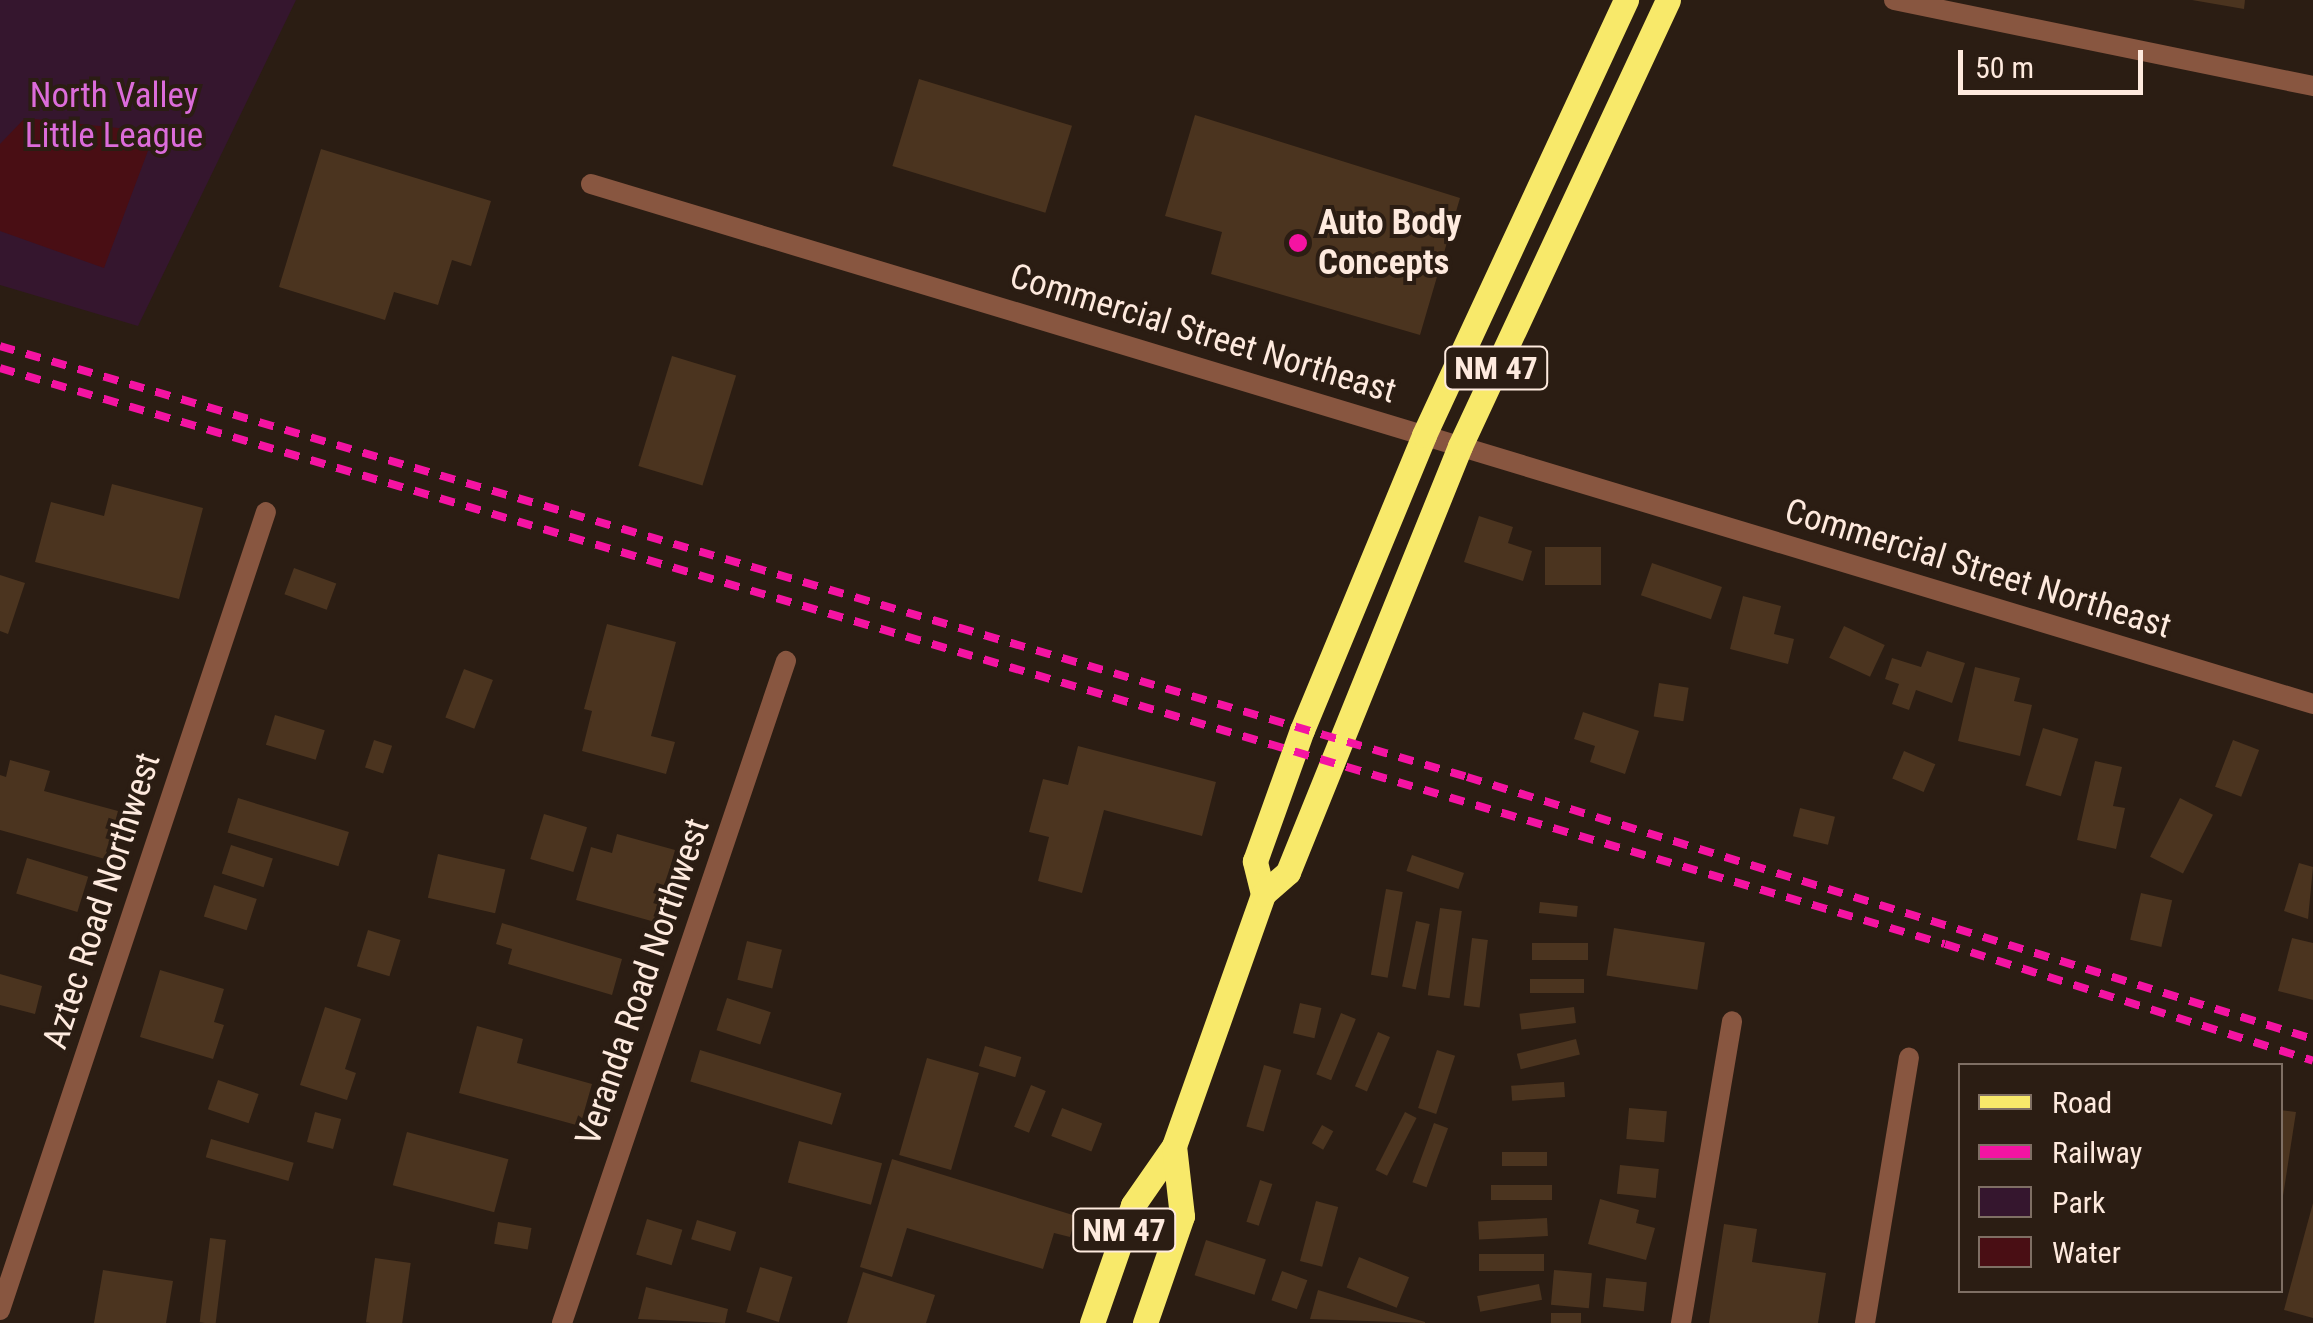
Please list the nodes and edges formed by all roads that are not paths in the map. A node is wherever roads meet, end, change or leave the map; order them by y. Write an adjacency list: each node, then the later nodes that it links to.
1 (1626, 0): 6 (main road, NM 47)
2 (1668, 0): 7 (main road, NM 47)
3 (1894, 0): 4 (street)
4 (2313, 86)
5 (591, 184): 6 (street, Commercial Street Northeast)
6 (1424, 435): 7 (street, Commercial Street Northeast); 11 (main road, NM 47)
7 (1460, 446): 10 (street, Commercial Street Northeast); 11 (main road, NM 47)
8 (266, 512): 15 (street, Aztec Road Northwest)
9 (786, 661): 16 (street, Veranda Road Northwest)
10 (2313, 704)
11 (1263, 894): 14 (main road, NM 47)
12 (1732, 1021): 19 (street)
13 (1909, 1058): 20 (street)
14 (1174, 1146): 17 (main road, NM 47); 18 (main road, NM 47)
15 (0, 1310)
16 (562, 1323)
17 (1092, 1323)
18 (1144, 1323)
19 (1681, 1323)
20 (1865, 1323)

